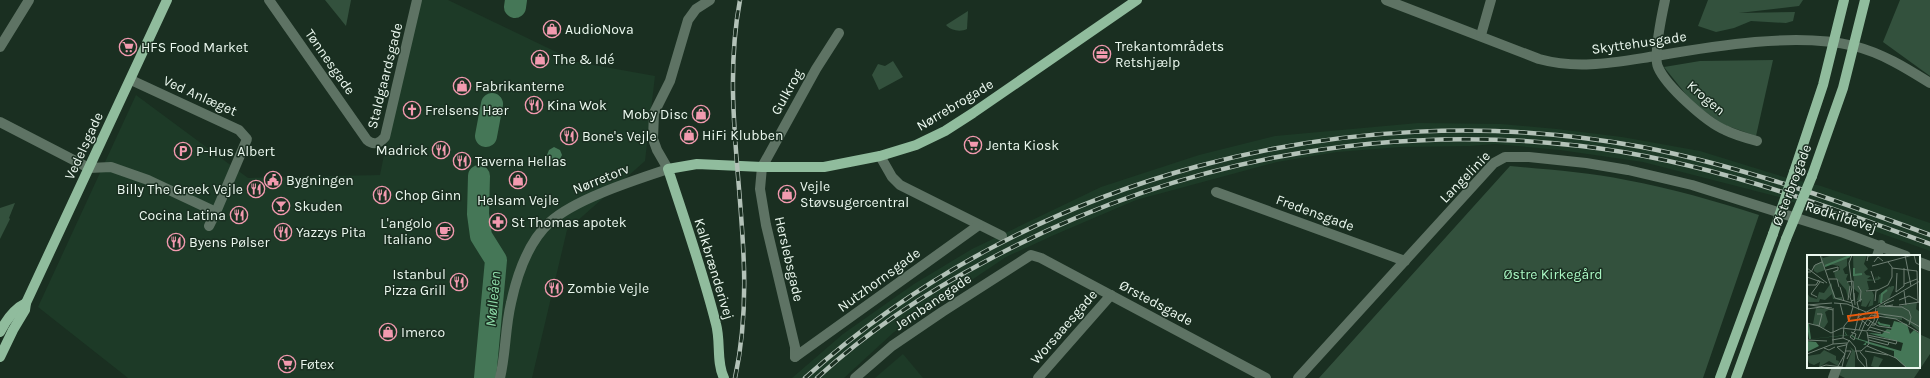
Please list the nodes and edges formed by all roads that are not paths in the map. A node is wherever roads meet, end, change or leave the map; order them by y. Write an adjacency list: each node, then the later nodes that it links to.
1 (29, 0): 16 (street)
2 (168, 0): 18 (main road, Vedelsgade)
3 (269, 0): 21 (street, Tønnesgade)
4 (417, 0): 21 (street, Staldgaardsgade)
5 (710, 0): 26 (street)
6 (1137, 0): 23 (main road, Nørrebrogade)
7 (1386, 0): 13 (street, Skyttehusgade)
8 (1491, 0): 13 (street)
9 (1665, 0): 17 (street)
10 (1844, 0): 14 (main road, Østerbrogade)
11 (1865, 0): 15 (main road, Østerbrogade)
12 (839, 33): 24 (street, Gulkrog)
13 (1481, 35): 17 (street, Skyttehusgade)
14 (1834, 42): 15 (street, Skyttehusgade); 17 (street, Skyttehusgade); 52 (main road, Østerbrogade, bridge)
15 (1855, 46): 19 (street, Skyttehusgade); 53 (main road, Østerbrogade, bridge)
16 (0, 47)
17 (1656, 55): 22 (street, Krogen)
18 (131, 80): 25 (main road, Vedelsgade); 29 (street, Ved Anlæget)
19 (1930, 83)
20 (0, 122): 25 (street)
21 (367, 140)
22 (1757, 141)
23 (880, 156): 24 (main road, Nørrebrogade); 30 (street)
24 (762, 167): 26 (main road, Nørrebrogade); 44 (street, Herslebsgade)
25 (89, 168): 29 (street); 41 (main road, Vedelsgade)
26 (668, 169): 46 (main road, Kalkbrænderivej); 47 (street, Nørretorv)
27 (1216, 192): 37 (street, Fredensgade)
28 (1766, 208): 33 (street, Rødkildevej); 37 (street, Langelinie)
29 (216, 212): 31 (street, Ved Anlæget)
30 (979, 225): 32 (street); 44 (street, Nutzhornsgade)
31 (209, 226)
32 (1002, 236)
33 (1881, 245): 35 (street); 36 (street, Rødkildevej)
34 (1031, 255): 40 (street, Ørstedsgade); 48 (street, Jernbanegade)
35 (1877, 255)
36 (1904, 255)
37 (1405, 261): 51 (street, Langelinie)
38 (1920, 262): 39 (street)
39 (1930, 266)
40 (1111, 295): 49 (street, Worsaaesgade); 50 (street, Ørstedsgade)
41 (26, 303): 42 (main road, Vedelsgade); 43 (main road, Vedelsgade)
42 (0, 332)
43 (0, 357)
44 (795, 357)
45 (1837, 368): 54 (street)
46 (722, 377)
47 (500, 378)
48 (854, 378)
49 (1038, 378)
50 (1266, 378)
51 (1298, 378)
52 (1720, 378)
53 (1736, 378)
54 (1833, 378)

